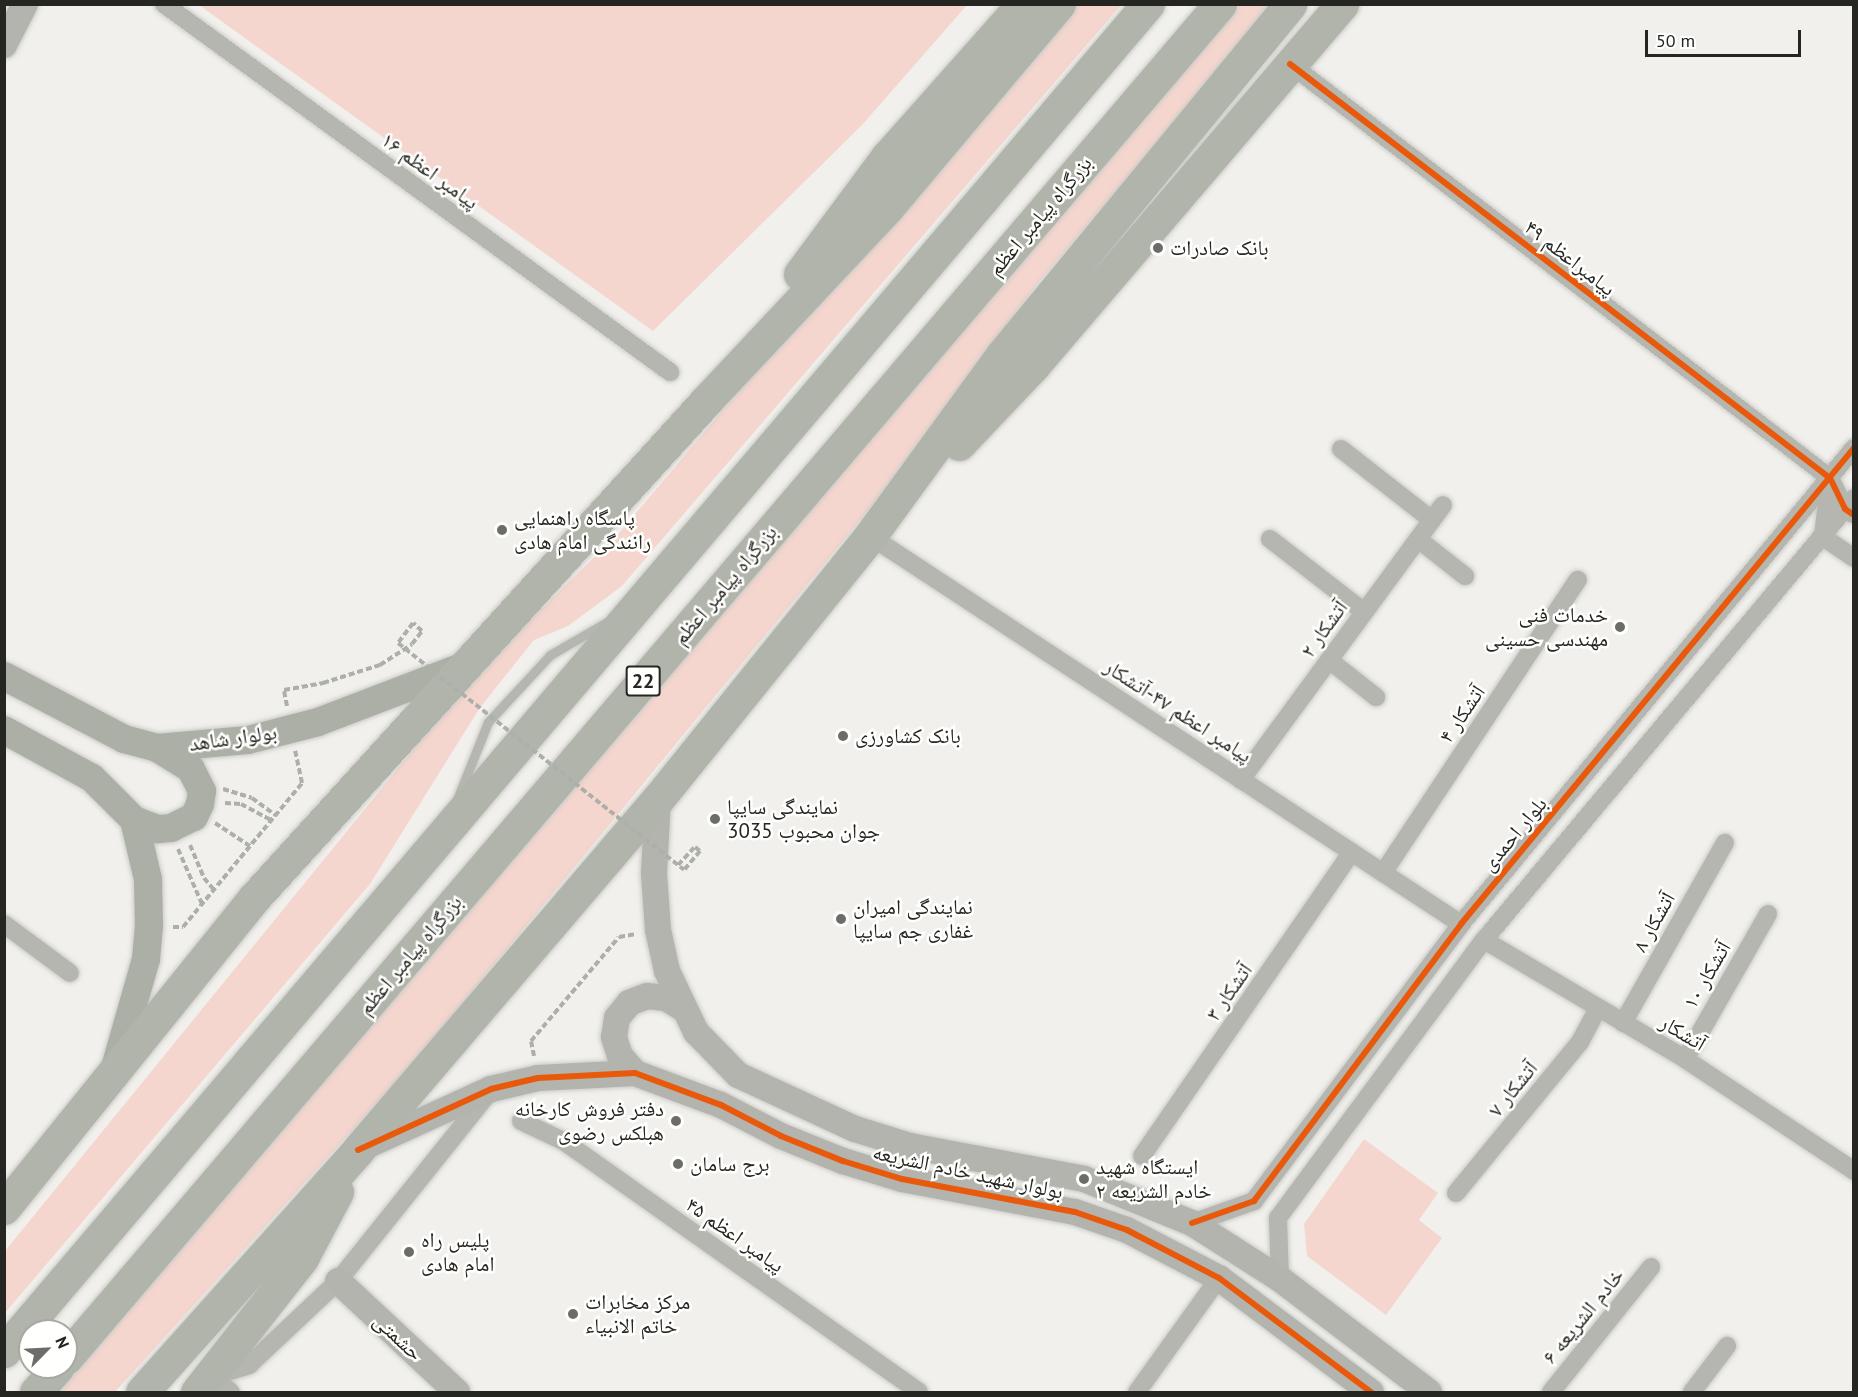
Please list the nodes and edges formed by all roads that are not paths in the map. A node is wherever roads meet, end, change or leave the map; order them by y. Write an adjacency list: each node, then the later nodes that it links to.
1 (25, 4): 9 (street)
2 (164, 4): 11 (street, پیامبر اعظم ۱۶)
3 (1023, 4): 12 (highway)
4 (1059, 4): 12 (highway)
5 (1148, 4): 64 (highway, 22)
6 (1220, 4): 62 (highway, بزرگراه پیامبر اعظم / 22)
7 (1290, 4): 17 (highway)
8 (1342, 4): 10 (highway)
9 (4, 45)
10 (1290, 64): 15 (street, پیامبراعظم ۴۹); 17 (highway)
11 (670, 372)
12 (706, 401): 26 (highway)
13 (1854, 448): 15 (street, بلوار احمدی)
14 (1341, 449): 20 (street, آتشکار ۲)
15 (1830, 478): 16 (street); 18 (street); 39 (street, بلوار احمدی)
16 (1851, 507): 18 (street)
17 (870, 536): 31 (street, پیامبر اعظم ۴۷-آتشکار); 32 (highway)
18 (1823, 537): 21 (street); 40 (street)
19 (1270, 539): 24 (street)
20 (1418, 539): 22 (street); 24 (street, آتشکار ۲)
21 (1854, 558)
22 (1465, 576)
23 (1578, 580): 36 (street, آتشکار ۴)
24 (1364, 612): 25 (street, آتشکار ۲)
25 (1329, 660): 28 (street); 31 (street, آتشکار ۲)
26 (467, 665): 30 (main road, بولوار شاهد); 46 (highway)
27 (4, 676): 30 (main road, بولوار شاهد)
28 (1376, 697)
29 (4, 730): 33 (main road)
30 (158, 748): 33 (main road)
31 (1241, 780): 35 (street, پیامبر اعظم ۴۷-آتشکار)
32 (658, 799): 42 (street, بولوار شهید خادم الشریعه); 50 (highway)
33 (134, 820): 46 (main road)
34 (1725, 843): 44 (street, آتشکار ۸)
35 (1352, 852): 36 (street, پیامبر اعظم ۴۷-آتشکار); 51 (street, آتشکار ۳)
36 (1383, 873): 39 (street, پیامبر اعظم ۴۷-آتشکار)
37 (1768, 914): 45 (street, آتشکار ۱۰)
38 (4, 924): 41 (street)
39 (1461, 924): 54 (street, بلوار احمدی)
40 (1484, 940): 43 (street, آتشکار); 56 (street)
41 (70, 973)
42 (682, 1008): 47 (street); 57 (street, بولوار شهید خادم الشریعه)
43 (1598, 1008): 44 (street, آتشکار); 53 (street, آتشکار ۷)
44 (1623, 1023): 45 (street, آتشکار)
45 (1685, 1059): 52 (street, آتشکار)
46 (115, 1068): 55 (highway)
47 (636, 1072): 48 (street, بولوار شهید خادم الشریعه); 59 (street, بولوار شهید خادم الشریعه)
48 (491, 1089): 50 (street, بولوار شهید خادم الشریعه); 61 (street)
49 (521, 1121): 70 (street, پیامبر اعظم ۴۵)
50 (358, 1150): 66 (highway); 68 (highway)
51 (1142, 1156)
52 (1854, 1171)
53 (1456, 1193)
54 (1254, 1201): 56 (street); 57 (street)
55 (4, 1208)
56 (1278, 1218): 60 (street)
57 (1192, 1222): 60 (street, بولوار شهید خادم الشریعه)
58 (1651, 1267): 74 (street, خادم الشریعه ۶)
59 (1219, 1278): 71 (street); 72 (street, بولوار شهید خادم الشریعه)
60 (1280, 1279): 73 (street, بولوار شهید خادم الشریعه)
61 (338, 1281): 66 (street); 69 (street, حشمتی)
62 (78, 1344)
63 (1727, 1346): 75 (street)
64 (4, 1351)
65 (47, 1379): 67 (highway)
66 (214, 1387)
67 (36, 1392)
68 (142, 1392)
69 (457, 1392)
70 (919, 1392)
71 (1137, 1392)
72 (1371, 1392)
73 (1429, 1392)
74 (1551, 1392)
75 (1692, 1392)

